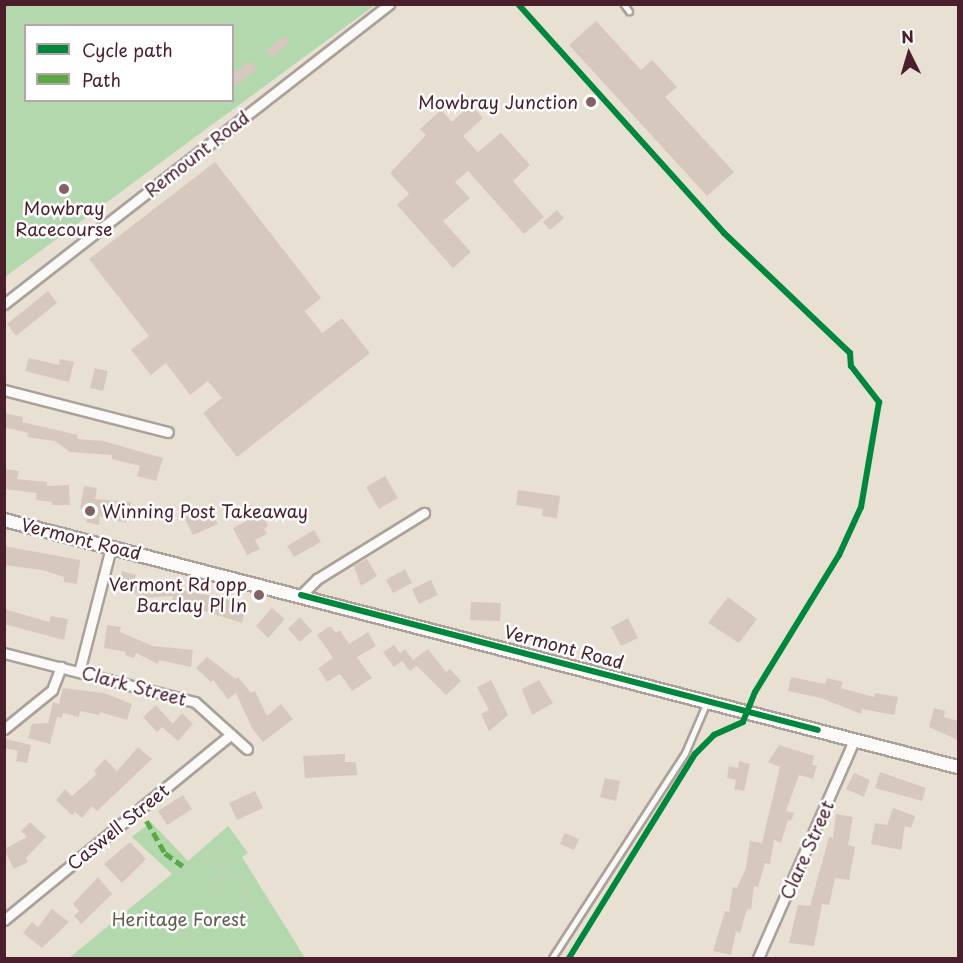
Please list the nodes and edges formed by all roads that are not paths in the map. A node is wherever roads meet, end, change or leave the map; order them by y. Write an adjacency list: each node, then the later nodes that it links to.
1 (389, 4): 4 (street, Remount Road)
2 (624, 4): 3 (lane)
3 (630, 11)
4 (4, 304)
5 (4, 390): 6 (street)
6 (168, 432)
7 (424, 513): 10 (street)
8 (4, 520): 9 (street, Vermont Road)
9 (111, 547): 10 (street, Vermont Road); 13 (street)
10 (301, 595): 14 (street, Vermont Road)
11 (4, 653): 12 (street, Clark Street)
12 (61, 667): 13 (street, Clark Street); 15 (street)
13 (79, 672): 16 (street, Clark Street)
14 (708, 701): 17 (street, Vermont Road); 21 (lane)
15 (4, 729)
16 (231, 734): 18 (street, Clark Street); 20 (street, Caswell Street)
17 (854, 740): 19 (street, Vermont Road); 22 (street, Clare Street)
18 (247, 749)
19 (958, 767)
20 (4, 920)
21 (552, 958)
22 (758, 958)

